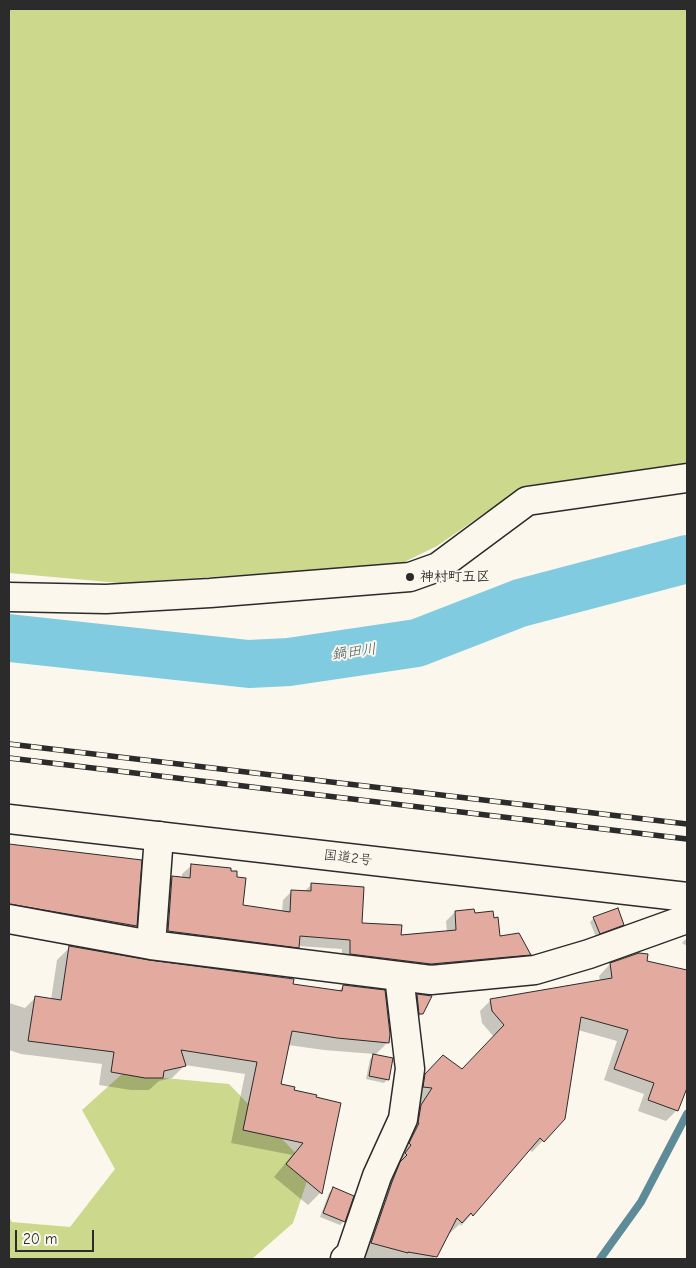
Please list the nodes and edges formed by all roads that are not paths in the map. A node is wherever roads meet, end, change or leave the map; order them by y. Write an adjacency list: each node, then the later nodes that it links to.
1 (687, 478): 2 (main road)
2 (9, 598)
3 (9, 819): 4 (main road, 国道2号)
4 (159, 836): 5 (main road, 国道2号); 8 (main road)
5 (687, 897)
6 (687, 916): 9 (main road)
7 (9, 919): 8 (main road)
8 (152, 945): 9 (main road)
9 (399, 976): 10 (main road)
10 (345, 1259)

